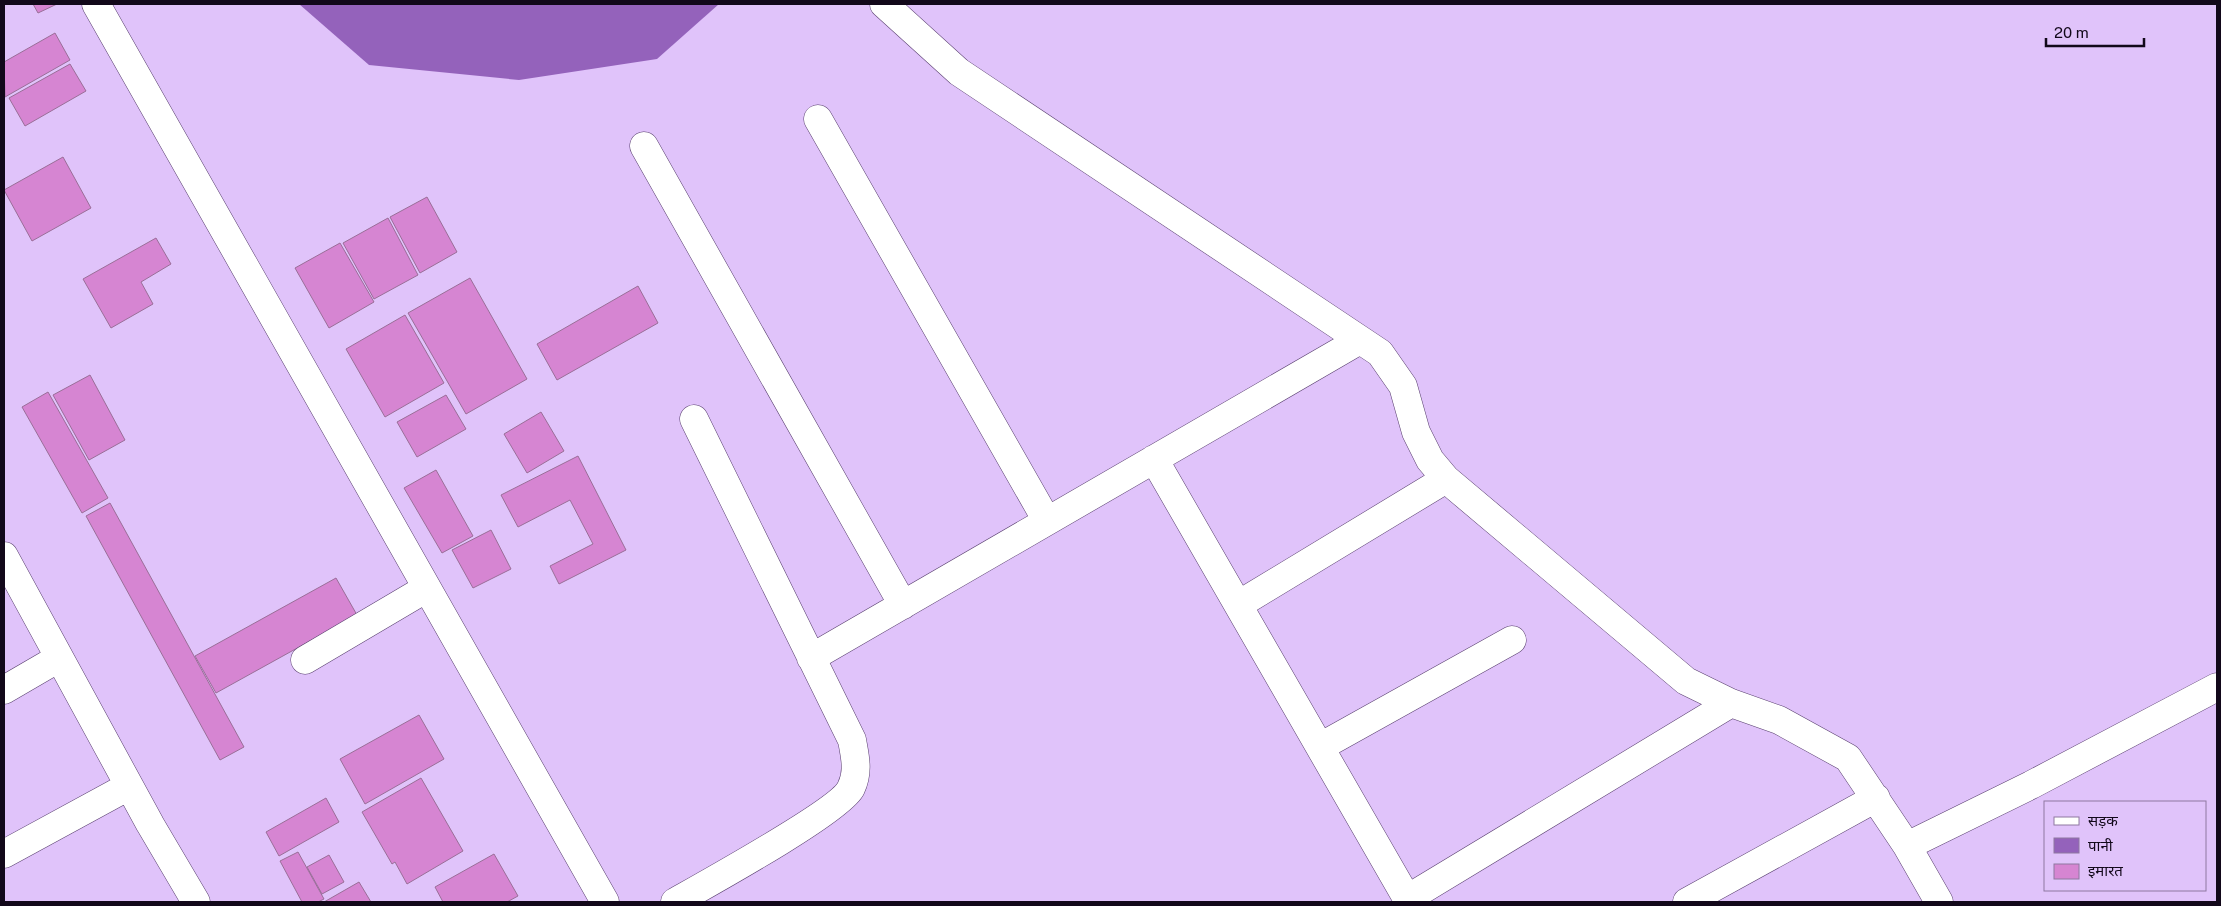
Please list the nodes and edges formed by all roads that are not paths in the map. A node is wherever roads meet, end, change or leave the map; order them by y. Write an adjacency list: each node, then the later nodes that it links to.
1 (96, 4): 11 (street)
2 (884, 4): 5 (street)
3 (818, 119): 9 (street)
4 (644, 146): 13 (street)
5 (1360, 340): 7 (street); 8 (street)
6 (694, 419): 16 (street)
7 (1154, 459): 9 (street); 12 (street)
8 (1446, 479): 12 (street); 20 (street)
9 (1047, 521): 13 (street)
10 (4, 556): 15 (street)
11 (427, 588): 17 (street); 28 (street)
12 (1238, 604): 21 (street)
13 (903, 605): 16 (street)
14 (1512, 640): 21 (street)
15 (60, 658): 19 (street); 22 (street)
16 (811, 658): 29 (street)
17 (305, 660)
18 (2217, 687): 24 (street)
19 (4, 690)
20 (1731, 703): 23 (street); 26 (street)
21 (1320, 747): 26 (street)
22 (129, 786): 25 (street); 27 (street)
23 (1876, 798): 24 (street); 30 (street)
24 (1907, 846): 31 (street)
25 (4, 854)
26 (1408, 901)
27 (196, 902)
28 (605, 902)
29 (675, 902)
30 (1687, 902)
31 (1938, 902)

